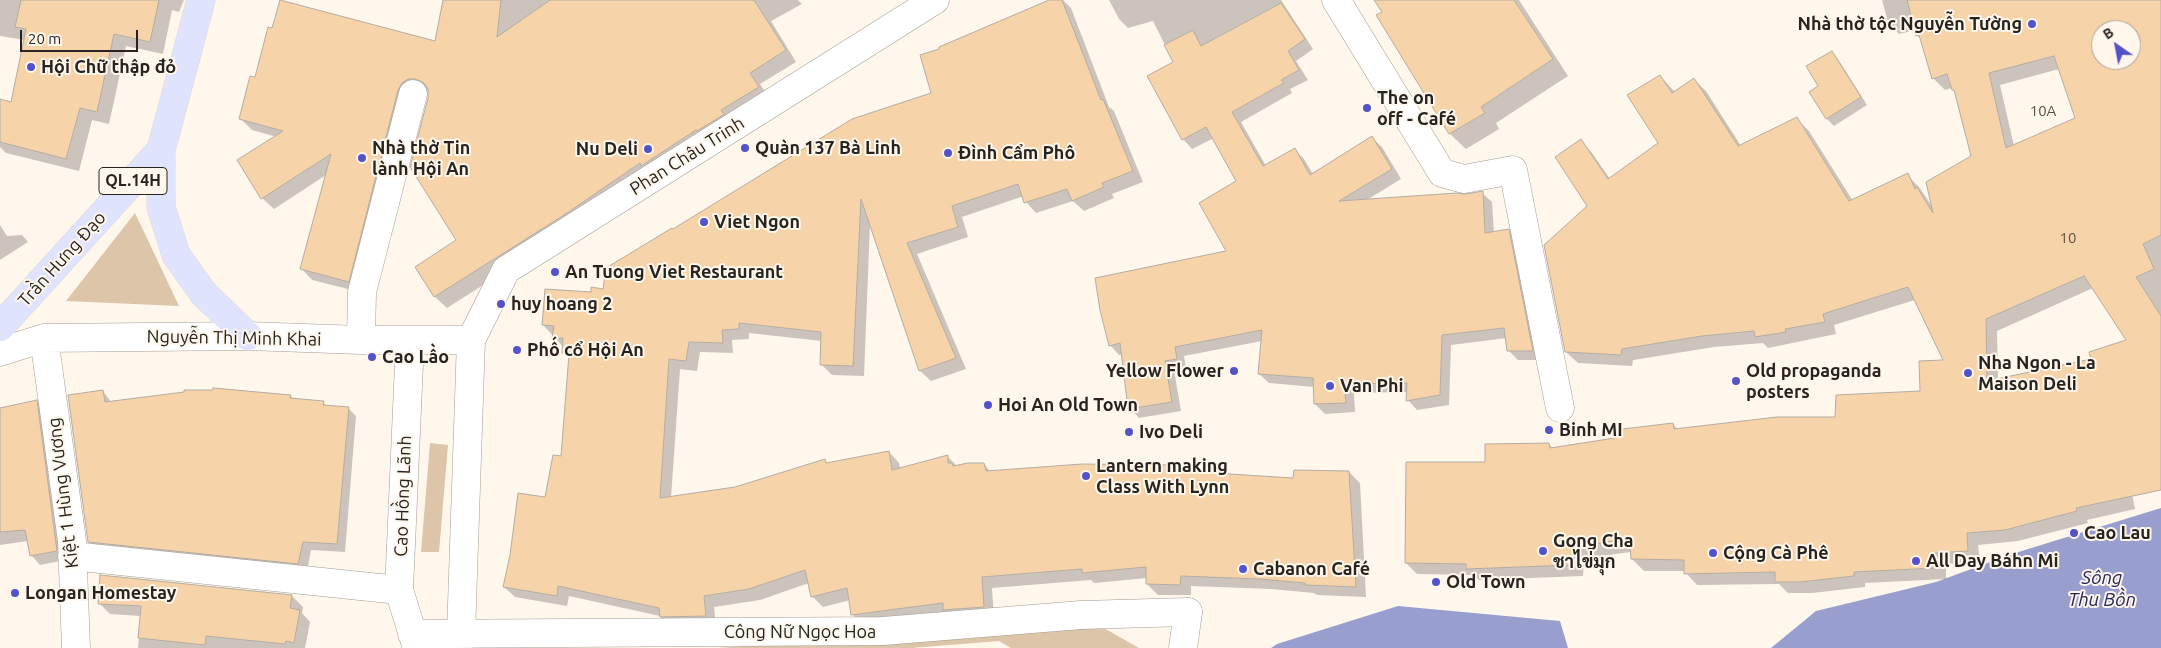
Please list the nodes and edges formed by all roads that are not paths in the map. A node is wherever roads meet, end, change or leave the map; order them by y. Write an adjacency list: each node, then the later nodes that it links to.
1 (201, 0): 5 (main road, Trần Hưng Đạo / QL.14H)
2 (935, 0): 10 (street, Phan Châu Trinh)
3 (1336, 0): 13 (street)
4 (413, 94): 9 (street)
5 (161, 150): 6 (main road, Trần Hưng Đạo / QL.14H); 7 (main road)
6 (0, 327)
7 (248, 336): 8 (street, Nguyễn Thị Minh Khai); 9 (street, Nguyễn Thị Minh Khai)
8 (44, 338): 12 (street, Nguyễn Thị Minh Khai); 14 (street, Kiệt 1 Hùng Vương)
9 (361, 340): 11 (street, Nguyễn Thị Minh Khai)
10 (471, 340): 11 (street, Nguyễn Thị Minh Khai); 17 (street)
11 (410, 341): 15 (street, Cao Hồng Lãnh)
12 (0, 352)
13 (1560, 408)
14 (72, 556): 15 (street); 18 (street, Kiệt 1 Hùng Vương)
15 (399, 590): 16 (street, Cao Hồng Lãnh)
16 (414, 641): 17 (street, Công Nữ Ngọc Hoa)
17 (460, 641): 19 (street, Công Nữ Ngọc Hoa)
18 (76, 648)
19 (1183, 648)

